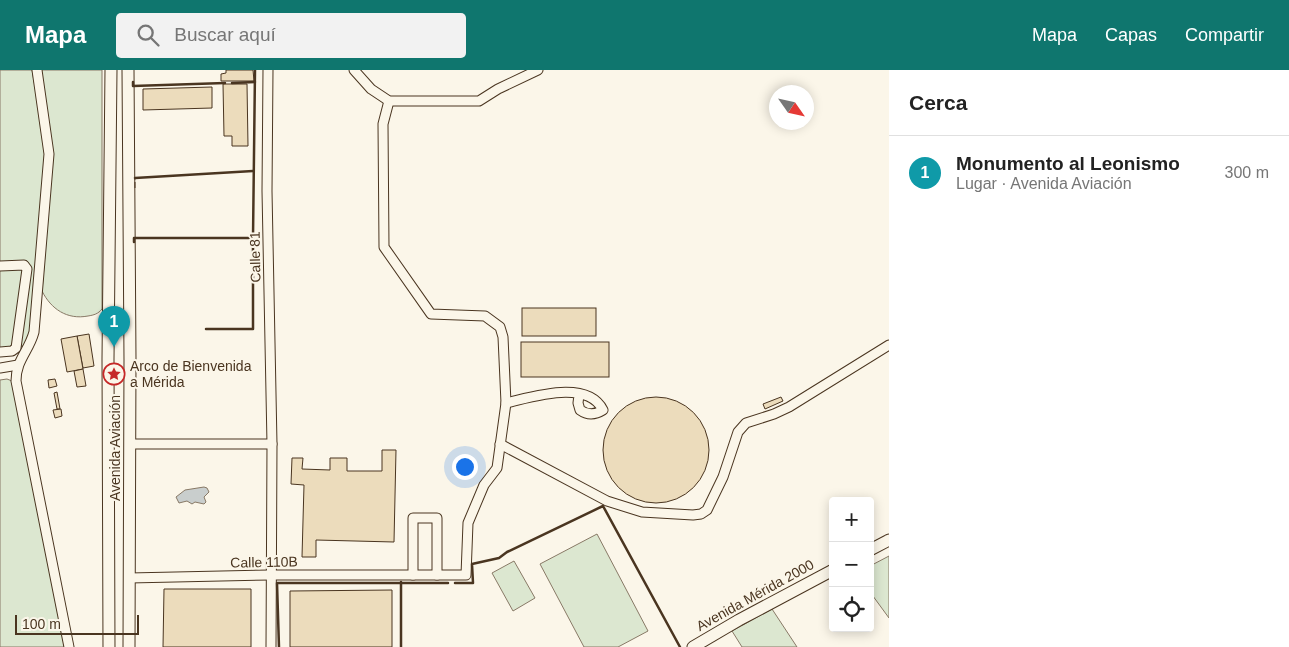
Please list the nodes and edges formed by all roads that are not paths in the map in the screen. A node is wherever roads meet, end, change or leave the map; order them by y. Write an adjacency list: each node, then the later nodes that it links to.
1 (37, 70): 8 (street)
2 (111, 70): 28 (main road, Avenida Aviación)
3 (128, 70): 17 (main road, Avenida Aviación)
4 (268, 70): 18 (street, Calle 81)
5 (354, 70): 7 (street)
6 (538, 70): 7 (street)
7 (389, 101): 16 (street)
8 (42, 240): 10 (street); 13 (street)
9 (0, 266): 10 (street)
10 (25, 284): 12 (street)
11 (889, 344): 19 (street)
12 (0, 352)
13 (18, 365): 14 (street); 27 (street)
14 (0, 368)
15 (579, 394): 16 (street)
16 (506, 403): 19 (street)
17 (130, 444): 18 (street); 26 (main road, Avenida Aviación)
18 (272, 444): 23 (street, Calle 81)
19 (500, 444): 25 (street, Calle 110B)
20 (889, 540): 21 (main road)
21 (874, 548)
22 (829, 572): 31 (main road, Avenida Mérida 2000)
23 (271, 575): 24 (street, Calle 110B); 26 (street, Calle 110B); 30 (street, Calle 81)
24 (413, 575): 25 (street, Calle 110B); 25 (street)
25 (437, 575)
26 (129, 578): 29 (main road, Avenida Aviación)
27 (69, 647)
28 (109, 647)
29 (129, 647)
30 (271, 647)
31 (692, 647)

